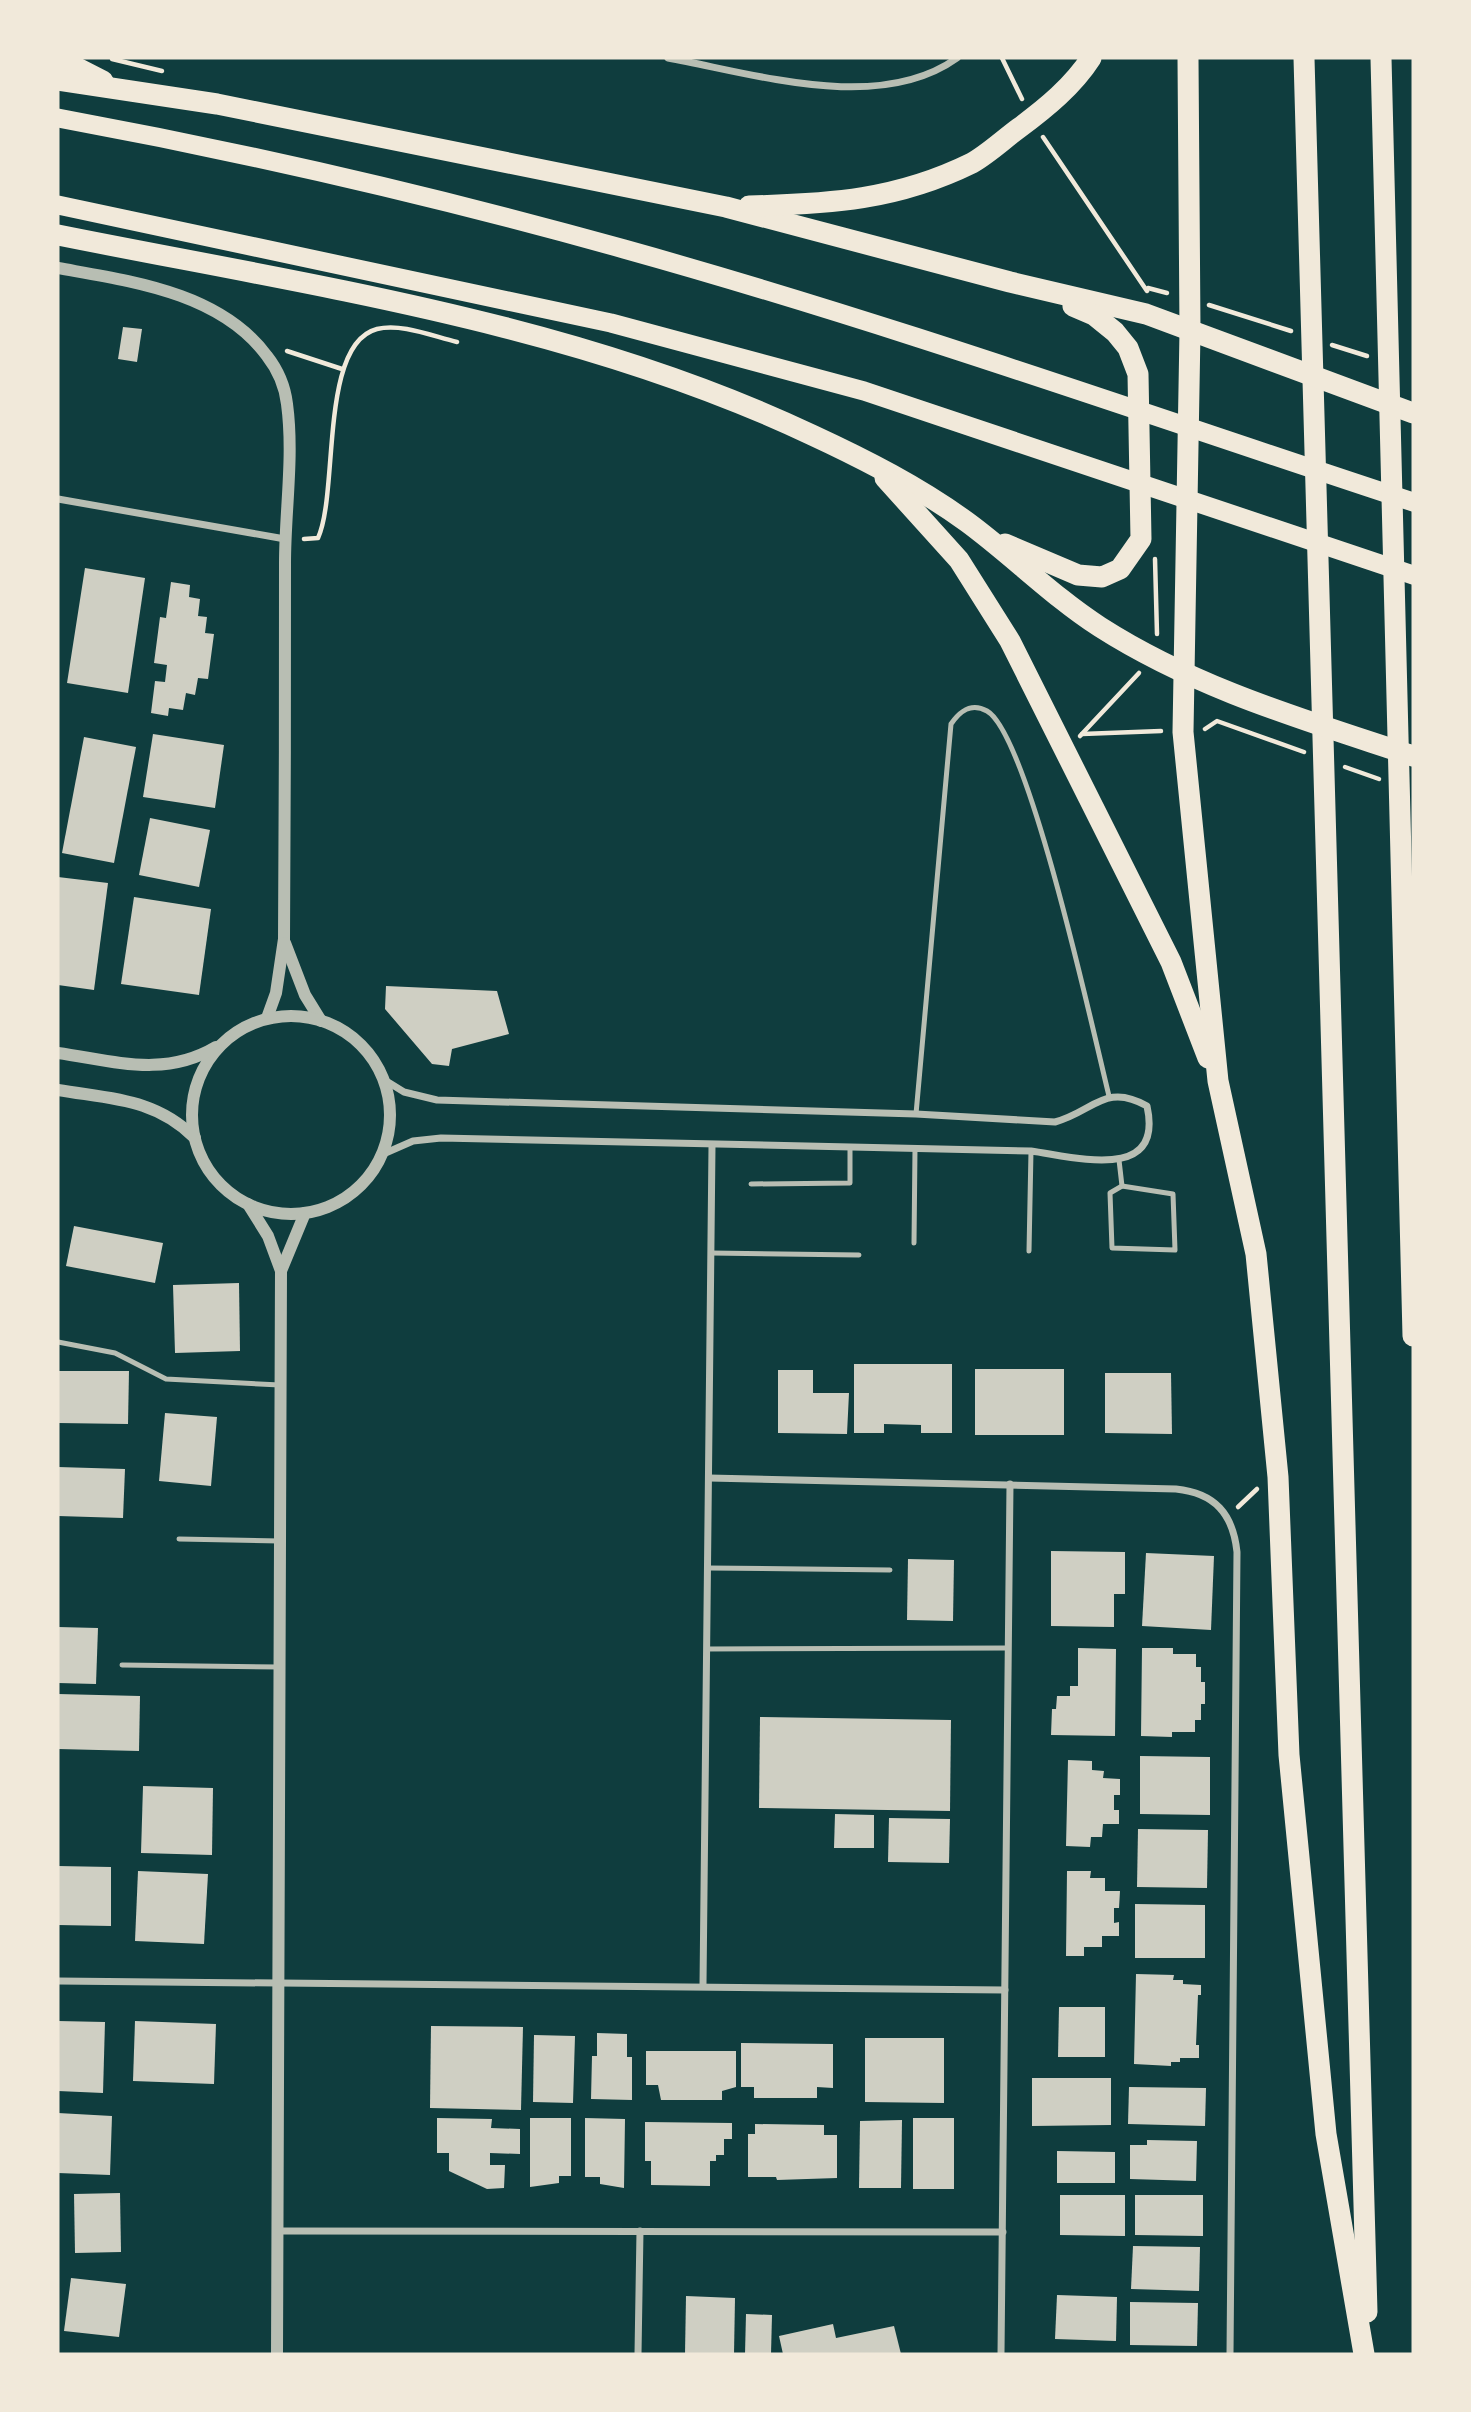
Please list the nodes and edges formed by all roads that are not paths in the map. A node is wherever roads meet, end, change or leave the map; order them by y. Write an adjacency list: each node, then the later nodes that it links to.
1 (58, 58): 9 (highway)
2 (668, 58): 3 (street)
3 (957, 58)
4 (1091, 58): 12 (highway)
5 (1188, 58): 16 (highway)
6 (1304, 58): 76 (highway)
7 (1381, 58): 52 (highway)
8 (58, 80): 9 (highway)
9 (121, 89): 12 (highway)
10 (58, 118): 20 (highway)
11 (58, 205): 23 (highway)
12 (726, 207): 15 (highway)
13 (58, 235): 18 (highway)
14 (58, 268): 22 (street)
15 (1010, 282): 16 (highway); 21 (highway)
16 (1190, 331): 17 (highway); 24 (highway)
17 (1413, 413)
18 (872, 464): 21 (highway); 32 (highway)
19 (58, 499): 22 (street)
20 (1413, 502)
21 (981, 533): 24 (highway)
22 (285, 539): 26 (street)
23 (1413, 575)
24 (1182, 672): 25 (highway); 32 (highway)
25 (1413, 756)
26 (284, 939): 27 (street); 28 (street)
27 (267, 1018): 28 (street); 29 (street)
28 (321, 1021): 31 (street)
29 (223, 1043): 30 (street); 36 (street)
30 (58, 1053)
31 (383, 1079): 35 (street); 41 (street)
32 (1218, 1081): 76 (highway)
33 (58, 1090): 36 (street)
34 (1109, 1096): 35 (street); 35 (lane); 42 (street)
35 (916, 1114)
36 (195, 1138): 45 (street)
37 (712, 1146): 38 (street); 41 (street); 49 (street)
38 (850, 1148): 39 (street); 43 (lane)
39 (915, 1149): 40 (street); 47 (lane)
40 (1031, 1151): 42 (street); 48 (lane)
41 (381, 1155): 46 (street)
42 (1119, 1160): 44 (lane)
43 (751, 1184)
44 (1122, 1186): 44 (lane)
45 (247, 1203): 46 (street); 51 (street)
46 (304, 1213): 51 (street)
47 (914, 1243)
48 (1029, 1251)
49 (711, 1253): 50 (lane); 55 (street)
50 (859, 1255)
51 (281, 1271): 54 (street)
52 (1413, 1336)
53 (58, 1342): 54 (lane)
54 (280, 1385): 58 (street)
55 (709, 1478): 56 (street); 59 (street)
56 (1010, 1484): 61 (street); 75 (street)
57 (179, 1539): 58 (lane)
58 (280, 1541): 64 (street)
59 (708, 1568): 60 (lane); 62 (street)
60 (890, 1570)
61 (1008, 1648): 62 (lane); 68 (street)
62 (707, 1649): 67 (street)
63 (122, 1665): 64 (lane)
64 (279, 1667): 66 (street)
65 (58, 1981): 66 (street)
66 (279, 1984): 67 (street); 69 (street)
67 (703, 1985): 68 (street)
68 (1005, 1990): 71 (street)
69 (278, 2231): 70 (street); 72 (street)
70 (640, 2231): 71 (street); 73 (street)
71 (1003, 2232): 74 (street)
72 (277, 2354)
73 (638, 2354)
74 (1002, 2354)
75 (1230, 2354)
76 (1366, 2354)

